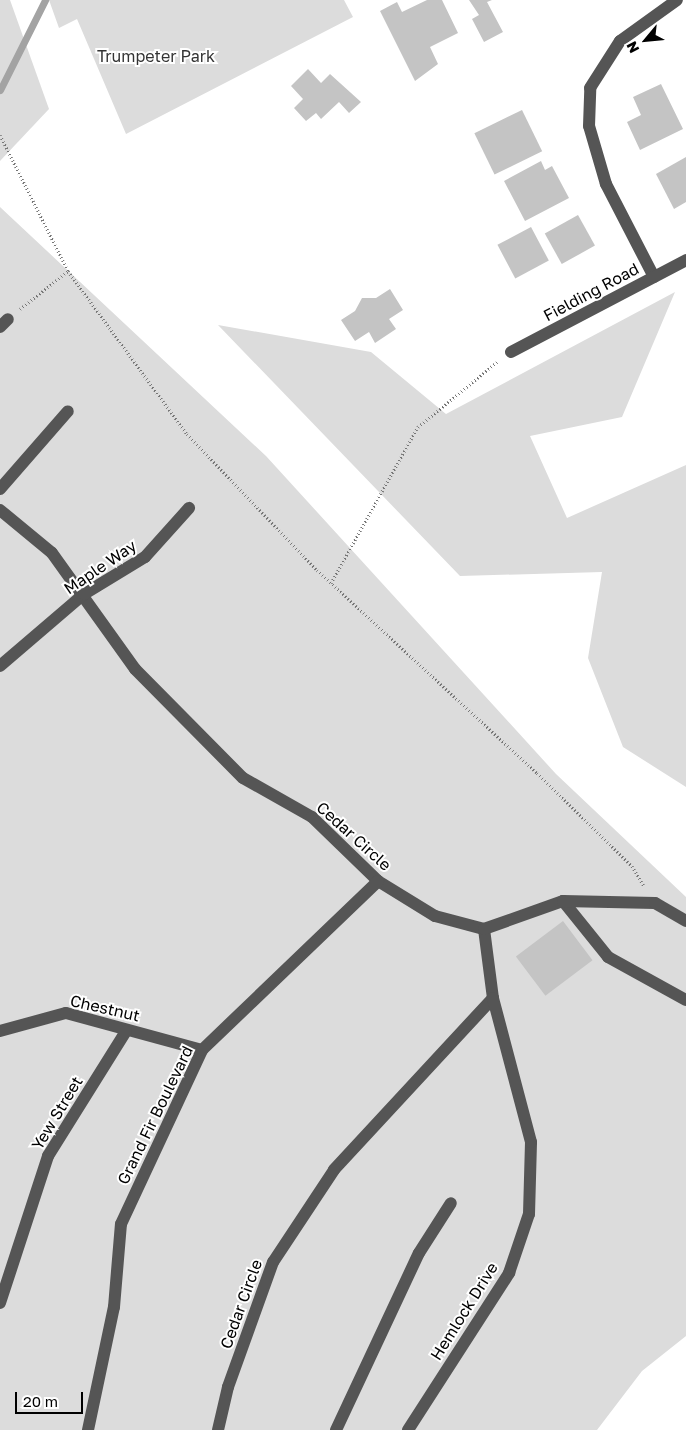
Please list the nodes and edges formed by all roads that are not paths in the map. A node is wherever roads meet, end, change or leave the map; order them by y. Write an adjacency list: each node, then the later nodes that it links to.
1 (677, 0): 3 (street)
2 (686, 260): 3 (street, Fielding Road)
3 (654, 277): 4 (street, Fielding Road)
4 (511, 352)
5 (68, 411): 6 (street)
6 (0, 489)
7 (189, 508): 9 (street, Maple Way)
8 (0, 510): 9 (street, Cedar Circle)
9 (84, 594): 10 (street, Maple Way); 11 (street, Cedar Circle)
10 (0, 666)
11 (378, 882): 14 (street, Cedar Circle); 19 (street, Grand Fir Boulevard)
12 (563, 901): 13 (street); 14 (street); 16 (street)
13 (686, 921)
14 (484, 929): 15 (street)
15 (493, 998): 23 (street, Cedar Circle); 25 (street, Hemlock Drive)
16 (686, 1000)
17 (0, 1031): 18 (street, Chestnut)
18 (126, 1031): 19 (street, Chestnut); 21 (street, Yew Street)
19 (202, 1050): 22 (street, Grand Fir Boulevard)
20 (451, 1203): 24 (street)
21 (0, 1303)
22 (88, 1430)
23 (218, 1430)
24 (336, 1430)
25 (408, 1430)

